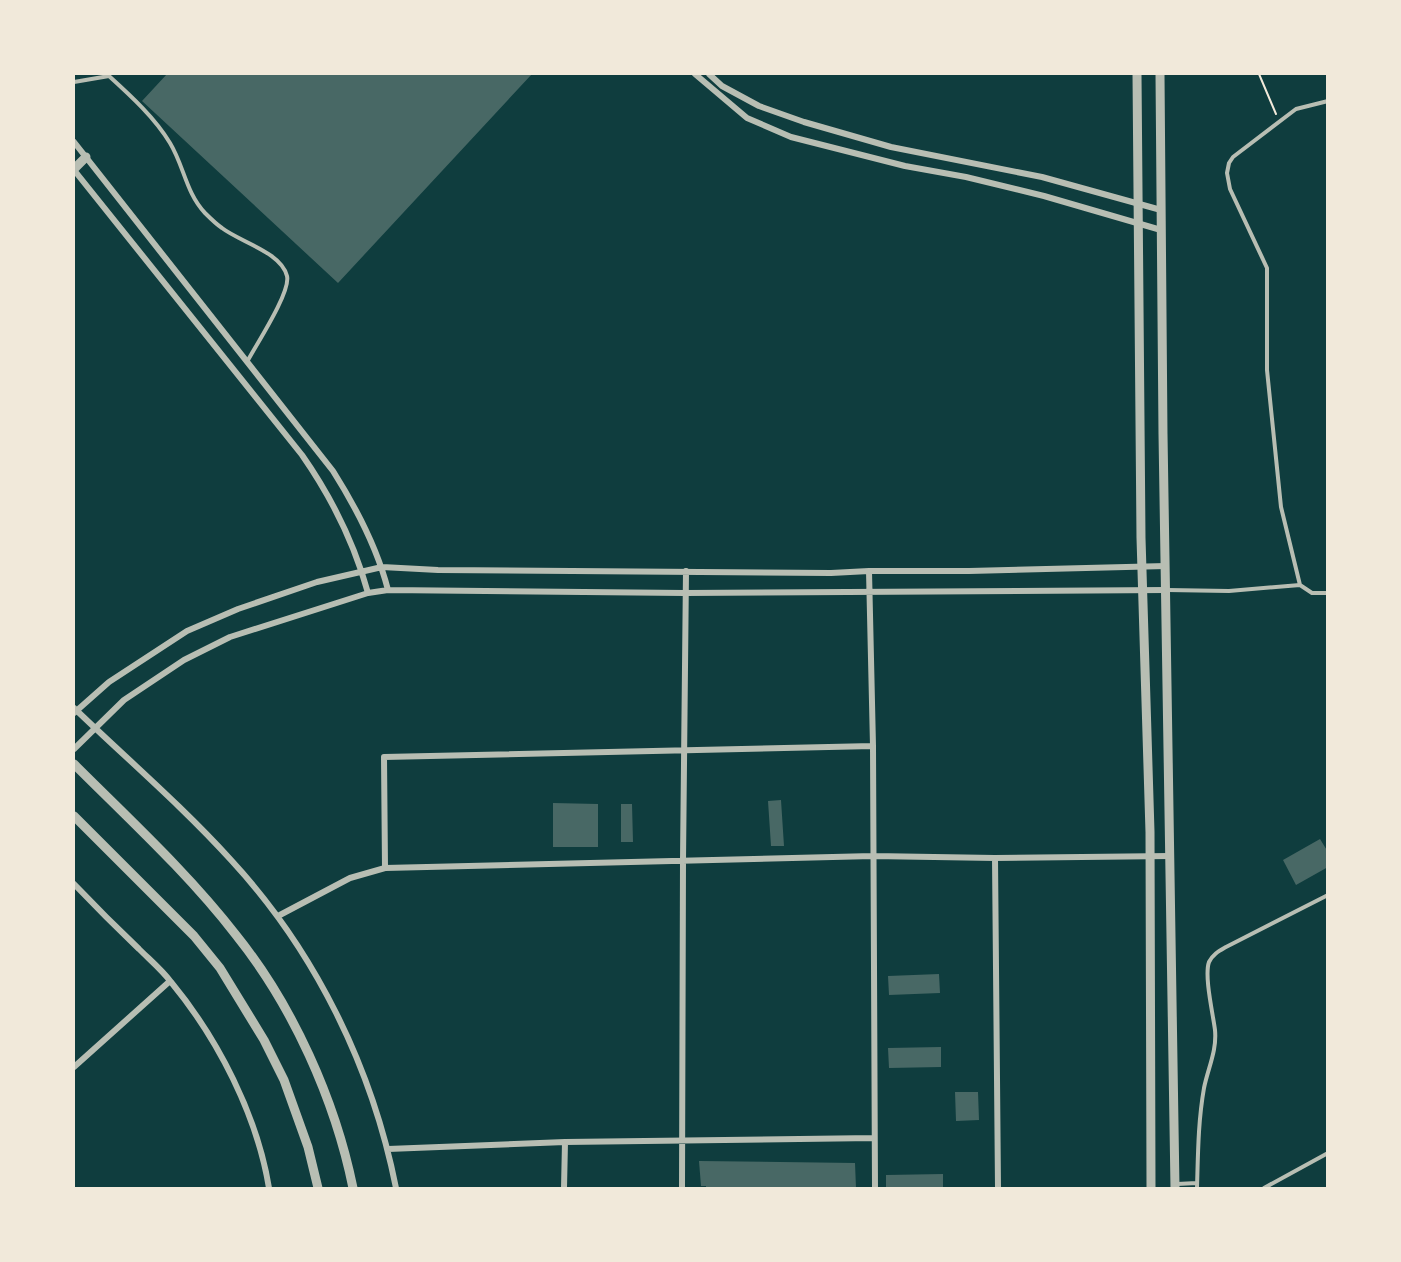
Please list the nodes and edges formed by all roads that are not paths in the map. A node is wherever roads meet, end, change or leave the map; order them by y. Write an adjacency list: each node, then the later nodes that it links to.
1 (695, 74): 12 (street)
2 (709, 74): 10 (street)
3 (1137, 74): 10 (street)
4 (1160, 74): 11 (street)
5 (74, 82): 14 (lane)
6 (1328, 100): 21 (lane)
7 (74, 142): 8 (street)
8 (86, 157): 9 (street); 14 (street)
9 (74, 170): 18 (street)
10 (1139, 204): 11 (street); 12 (street)
11 (1161, 210): 13 (street)
12 (1139, 222): 13 (street); 15 (street)
13 (1161, 230): 16 (street)
14 (246, 362): 17 (street)
15 (1142, 566): 16 (street); 20 (street); 22 (street)
16 (1166, 566): 24 (street)
17 (382, 567): 18 (street); 19 (street); 23 (street)
18 (362, 571): 26 (street); 29 (street)
19 (686, 571): 20 (street); 27 (street)
20 (869, 571): 25 (street)
21 (1300, 585): 24 (lane); 28 (lane)
22 (1143, 589): 24 (street); 25 (street); 37 (street)
23 (388, 590): 26 (street); 27 (street)
24 (1166, 590): 38 (street)
25 (869, 591): 27 (street); 31 (street)
26 (368, 593): 30 (street)
27 (685, 593): 33 (street)
28 (1328, 593)
29 (74, 710): 30 (street)
30 (95, 728): 32 (street); 44 (street)
31 (873, 746): 33 (street); 36 (street)
32 (74, 749)
33 (685, 751): 40 (street); 41 (street)
34 (74, 764): 56 (street)
35 (74, 816): 55 (street)
36 (873, 856): 39 (street); 40 (street); 47 (street)
37 (1150, 856): 38 (street); 39 (street); 62 (street)
38 (1170, 856): 52 (street)
39 (995, 858): 61 (street)
40 (683, 860): 41 (street); 48 (street)
41 (385, 867): 44 (street)
42 (74, 884): 45 (street)
43 (1328, 895): 53 (lane)
44 (278, 916): 50 (street)
45 (170, 981): 46 (street); 54 (street)
46 (74, 1067)
47 (874, 1138): 48 (street); 60 (street)
48 (683, 1140): 49 (street); 59 (street)
49 (565, 1142): 50 (street); 58 (street)
50 (388, 1149): 57 (street)
51 (1328, 1153): 63 (lane)
52 (1175, 1186): 53 (lane)
53 (1197, 1186)
54 (269, 1188)
55 (318, 1188)
56 (353, 1188)
57 (396, 1188)
58 (564, 1188)
59 (682, 1188)
60 (875, 1188)
61 (998, 1188)
62 (1151, 1188)
63 (1264, 1188)

